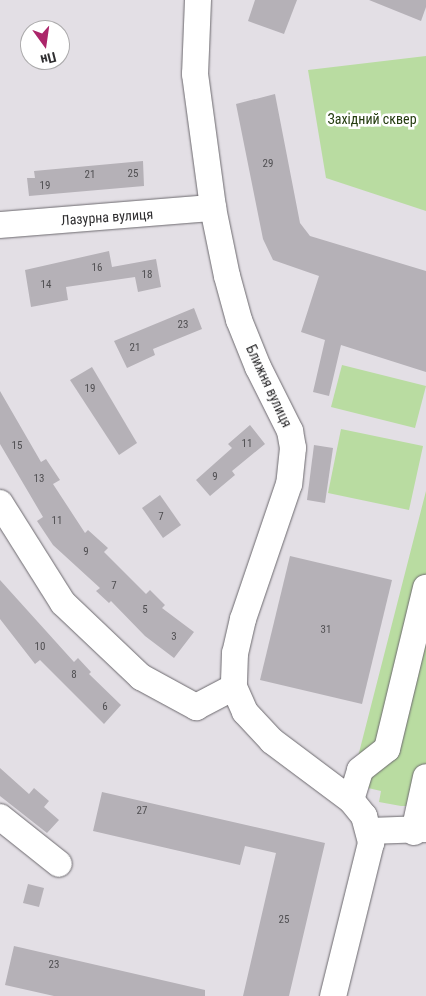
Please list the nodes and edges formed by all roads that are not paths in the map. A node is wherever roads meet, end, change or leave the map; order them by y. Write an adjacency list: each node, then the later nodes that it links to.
1 (198, 0): 2 (street, Ближня вулиця)
2 (213, 208): 3 (street, Лазурна вулиця); 6 (street, Ближня вулиця)
3 (0, 225)
4 (0, 503): 6 (street)
5 (426, 588): 8 (street)
6 (234, 687): 8 (street, Ближня вулиця)
7 (426, 777): 10 (street)
8 (351, 800): 11 (street, Ближня вулиця)
9 (0, 817): 12 (street)
10 (420, 831): 11 (street)
11 (369, 832): 13 (street)
12 (59, 864)
13 (333, 996)

